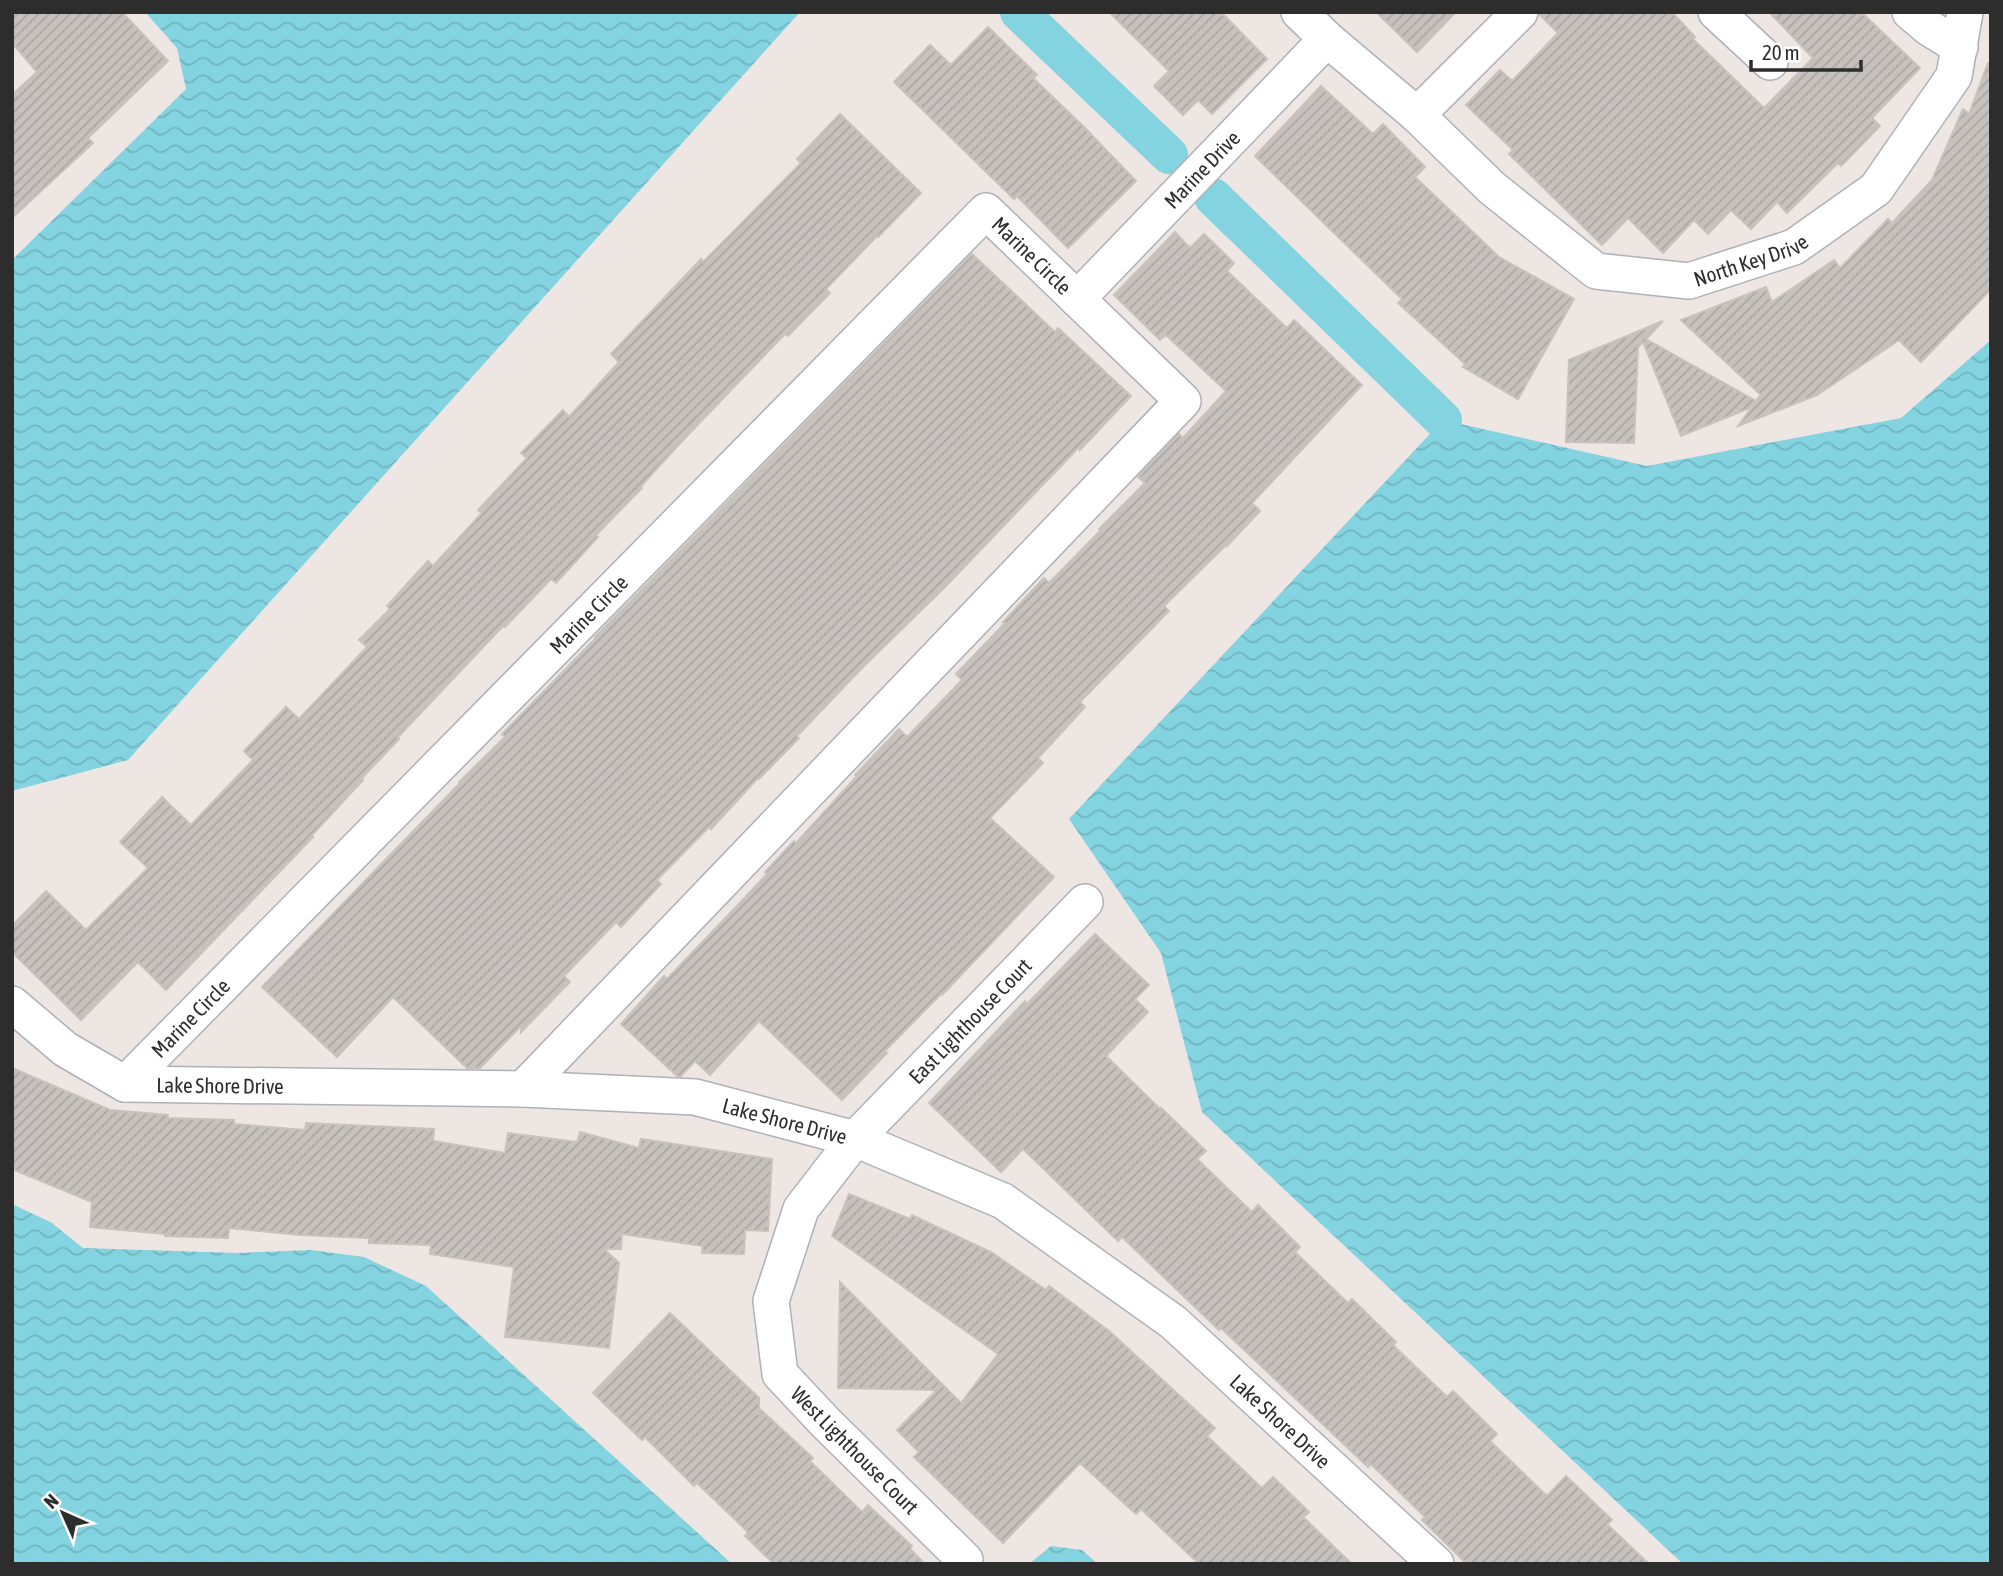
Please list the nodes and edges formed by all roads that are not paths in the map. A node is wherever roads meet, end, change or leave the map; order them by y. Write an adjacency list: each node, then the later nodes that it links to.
1 (1299, 12): 6 (street)
2 (1520, 12): 9 (street)
3 (1716, 12): 8 (street)
4 (1910, 12): 7 (street)
5 (1965, 12): 7 (street, North Key Drive)
6 (1327, 39): 9 (street); 10 (street, Marine Drive)
7 (1960, 47): 9 (street, North Key Drive)
8 (1770, 62)
9 (1417, 115)
10 (1077, 299): 13 (street, Marine Circle); 14 (street, Marine Circle)
11 (1085, 902): 15 (street, East Lighthouse Court)
12 (12, 1004): 13 (street, Lake Shore Drive)
13 (125, 1084): 14 (street, Lake Shore Drive)
14 (523, 1089): 15 (street, Lake Shore Drive)
15 (855, 1139): 16 (street, West Lighthouse Court); 17 (street, Lake Shore Drive)
16 (965, 1560)
17 (1436, 1564)

